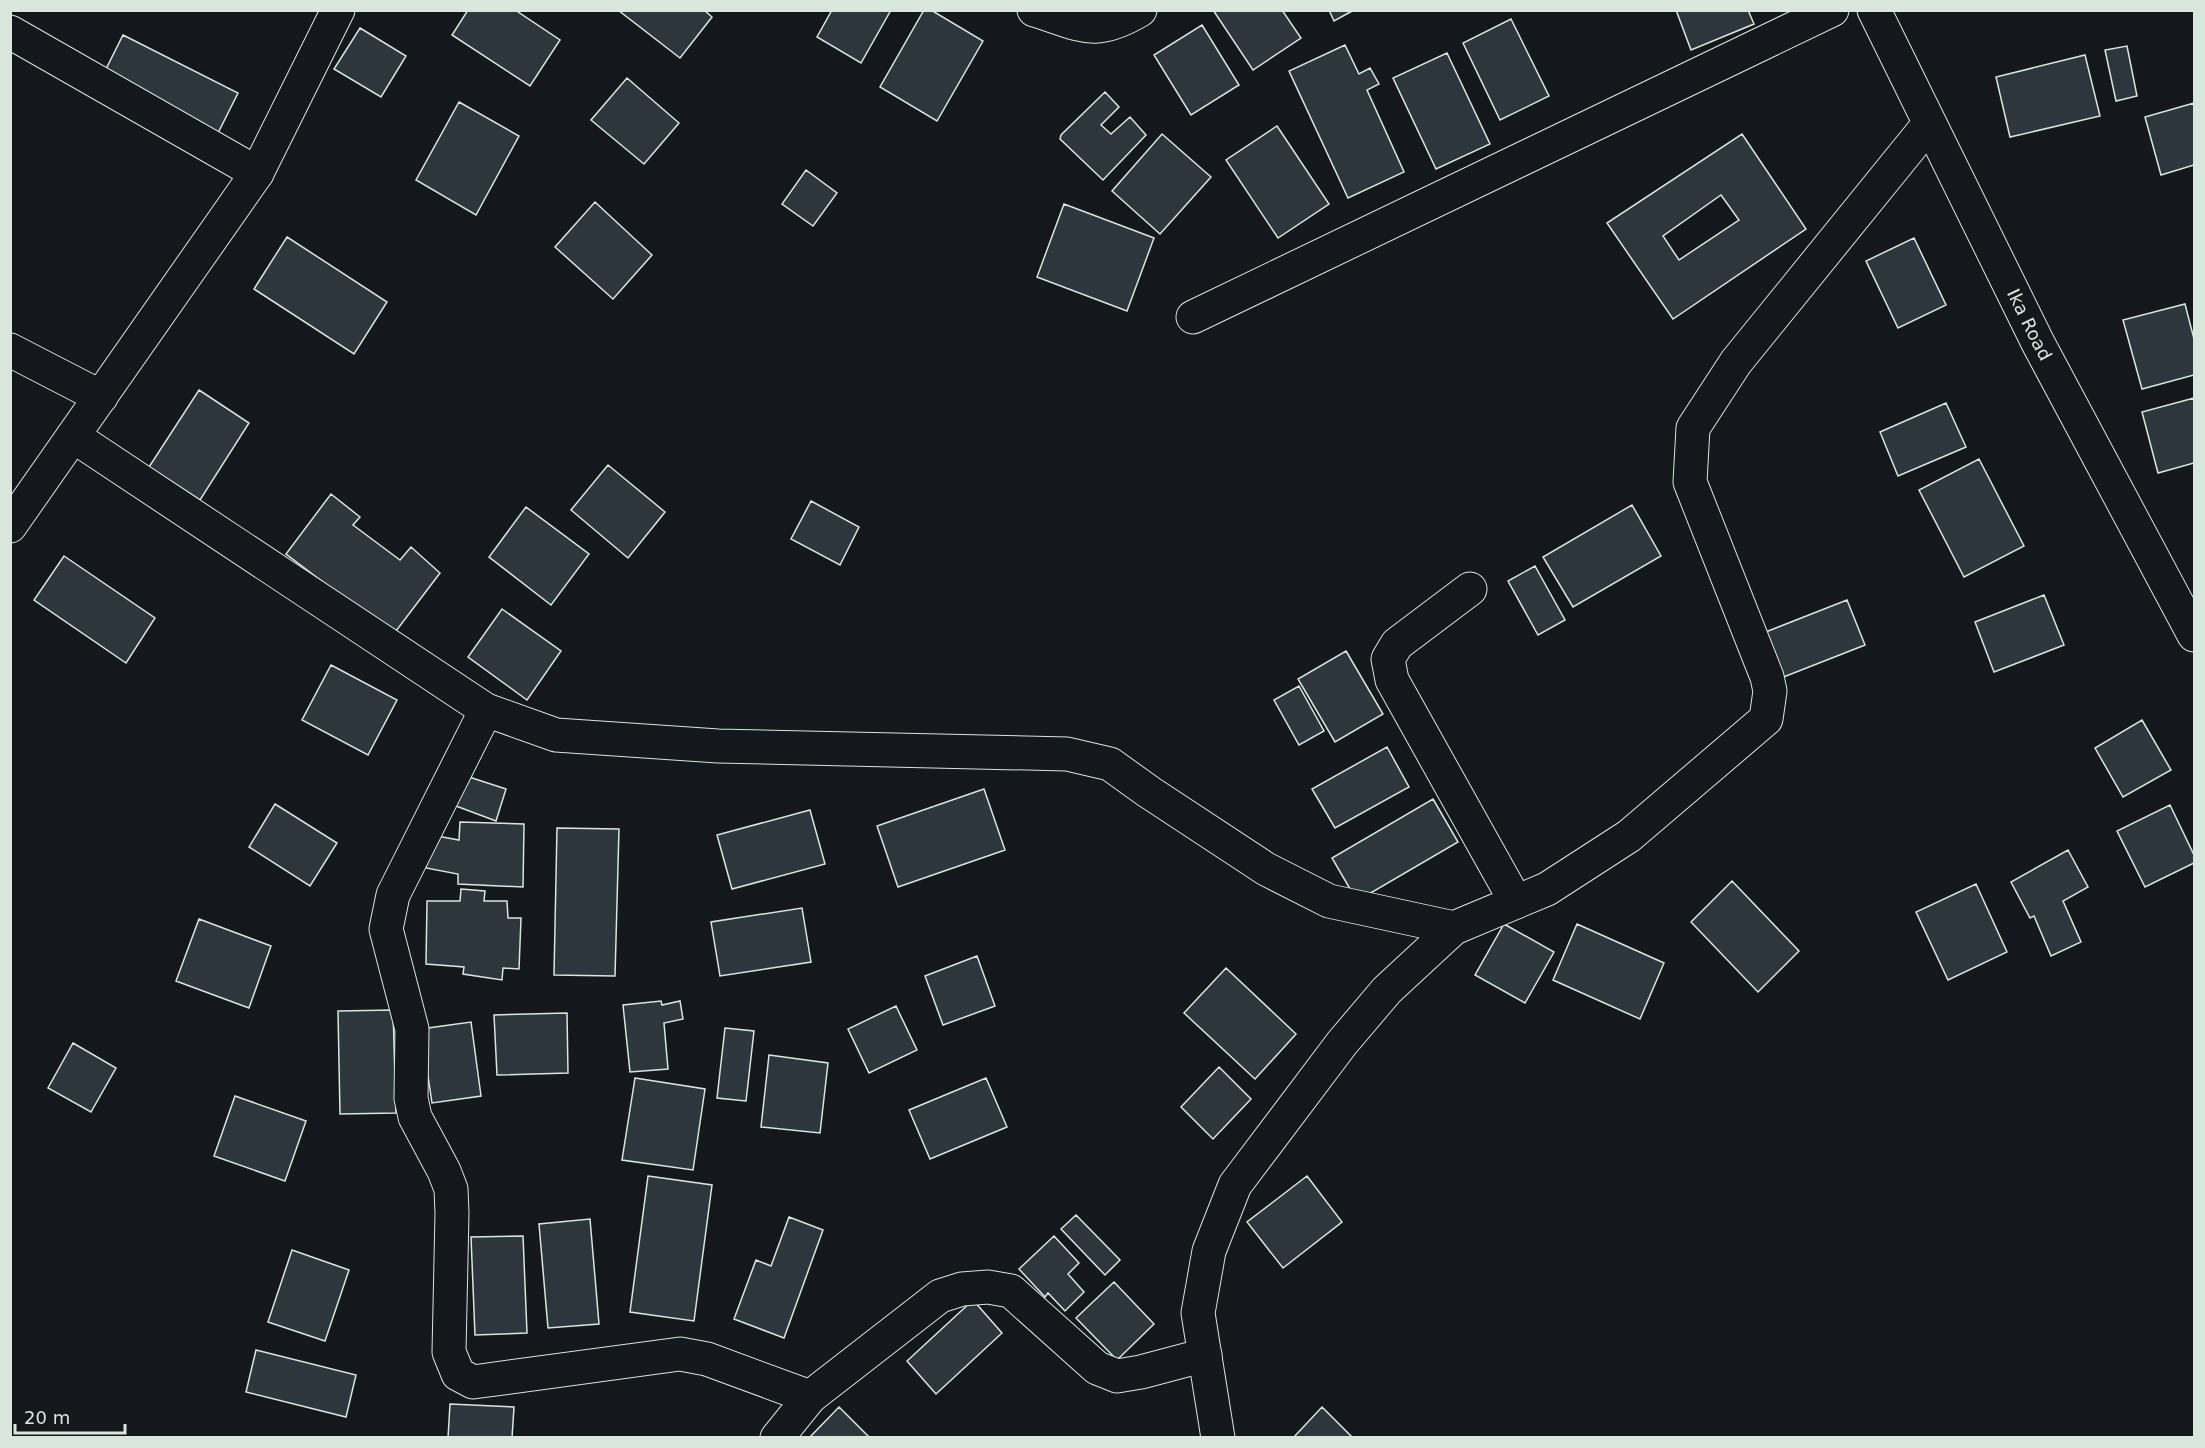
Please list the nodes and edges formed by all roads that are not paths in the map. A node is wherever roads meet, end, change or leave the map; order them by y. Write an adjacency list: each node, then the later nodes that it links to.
1 (338, 10): 8 (street)
2 (1140, 10): 5 (street)
3 (1832, 10): 9 (street)
4 (1874, 10): 7 (street, Ika Road)
5 (1036, 11)
6 (10, 32): 8 (street)
7 (1929, 124): 14 (street, Ika Road); 18 (street)
8 (257, 173): 11 (street)
9 (1193, 317)
10 (10, 350): 11 (street)
11 (101, 397): 12 (street)
12 (73, 436): 13 (street); 17 (street)
13 (10, 526)
14 (2183, 586): 16 (street, Ika Road)
15 (1470, 589): 18 (street)
16 (2194, 635)
17 (486, 710): 19 (street); 21 (street)
18 (1516, 902): 19 (street)
19 (1454, 928): 20 (street)
20 (1205, 1355): 21 (street); 23 (street)
21 (810, 1398): 22 (street)
22 (777, 1437)
23 (1218, 1437)

